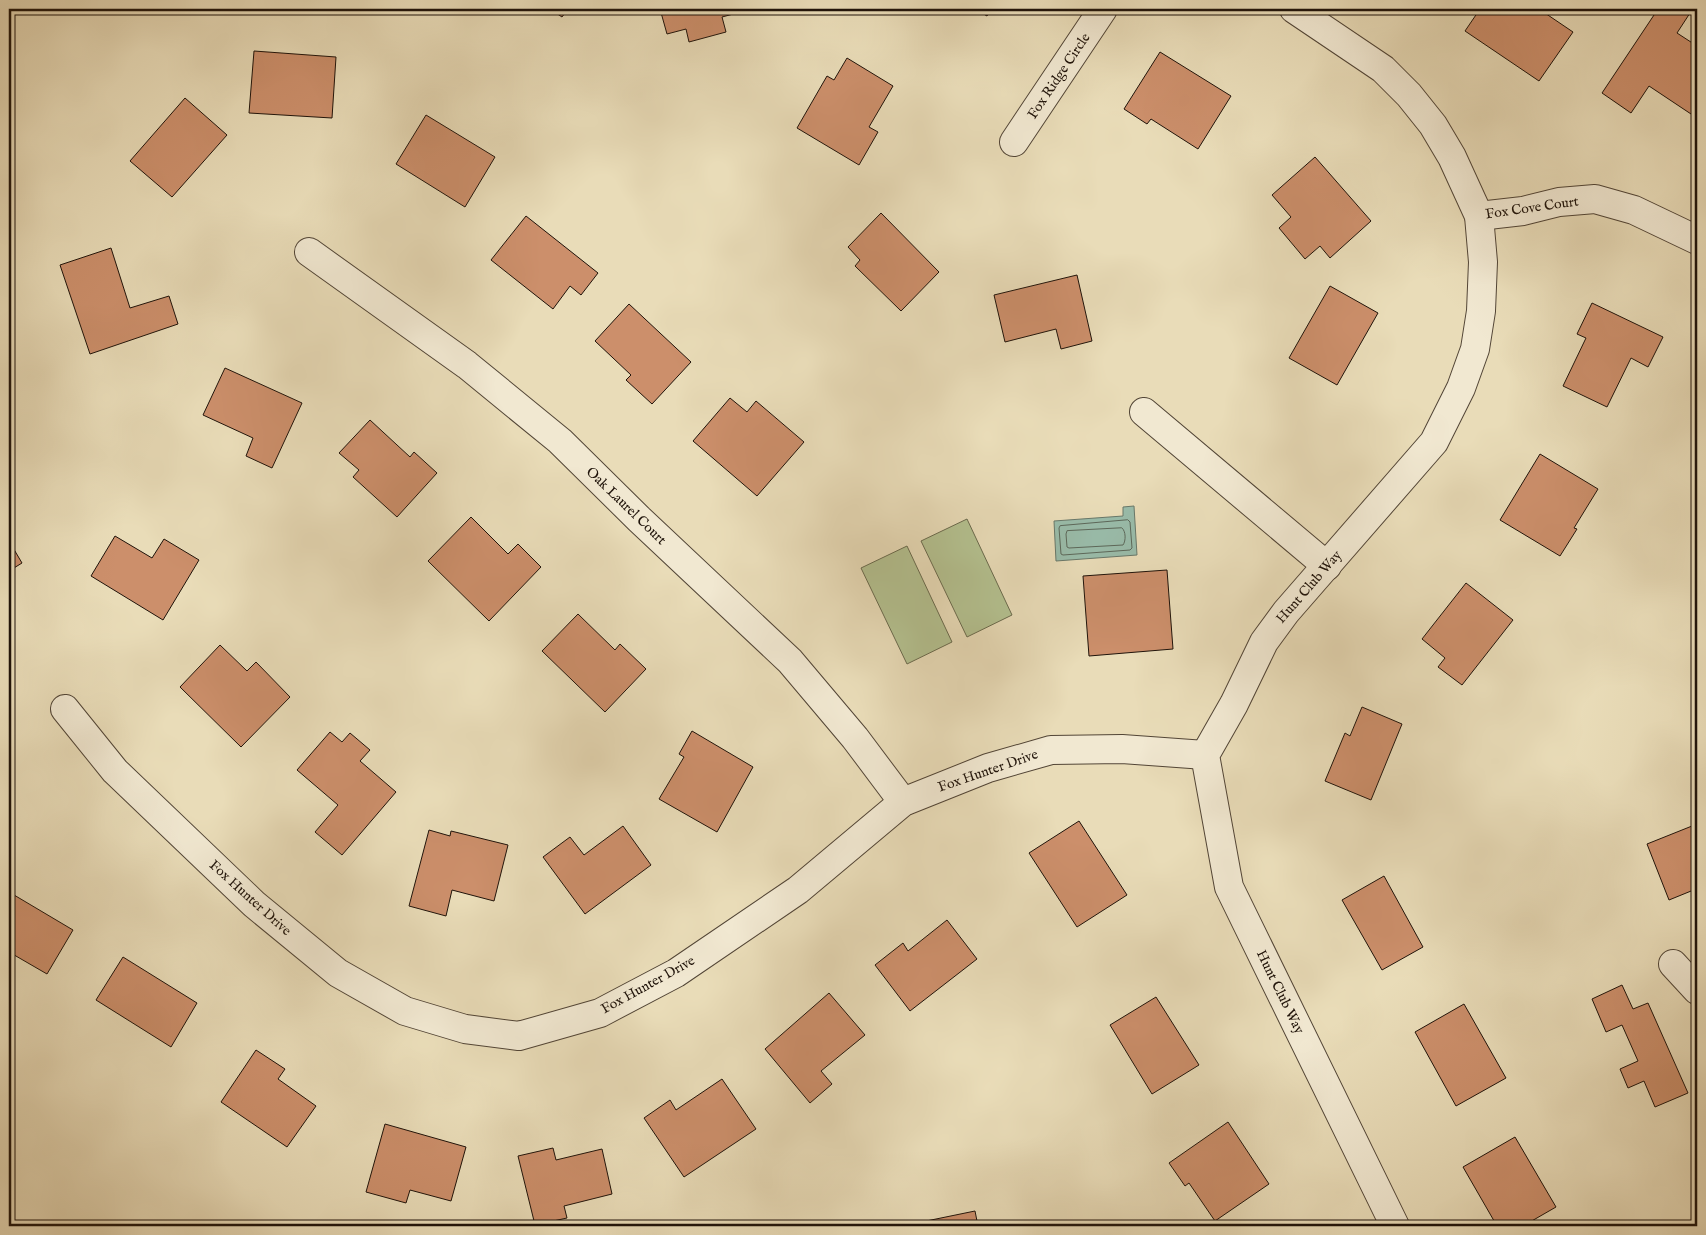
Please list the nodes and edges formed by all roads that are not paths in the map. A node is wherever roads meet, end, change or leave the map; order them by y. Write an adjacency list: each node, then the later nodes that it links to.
1 (1103, 9): 3 (street, Fox Ridge Circle)
2 (1294, 9): 4 (street, Hunt Club Way)
3 (1014, 142)
4 (1479, 216): 5 (street, Fox Cove Court); 8 (street, Hunt Club Way)
5 (1697, 240)
6 (309, 252): 11 (street, Oak Laurel Court)
7 (1144, 412): 8 (street)
8 (1328, 566): 10 (street, Hunt Club Way)
9 (65, 709): 11 (street, Fox Hunter Drive)
10 (1205, 755): 11 (street, Fox Hunter Drive); 14 (street, Hunt Club Way)
11 (902, 802)
12 (1673, 964): 13 (street)
13 (1697, 990)
14 (1395, 1226)

